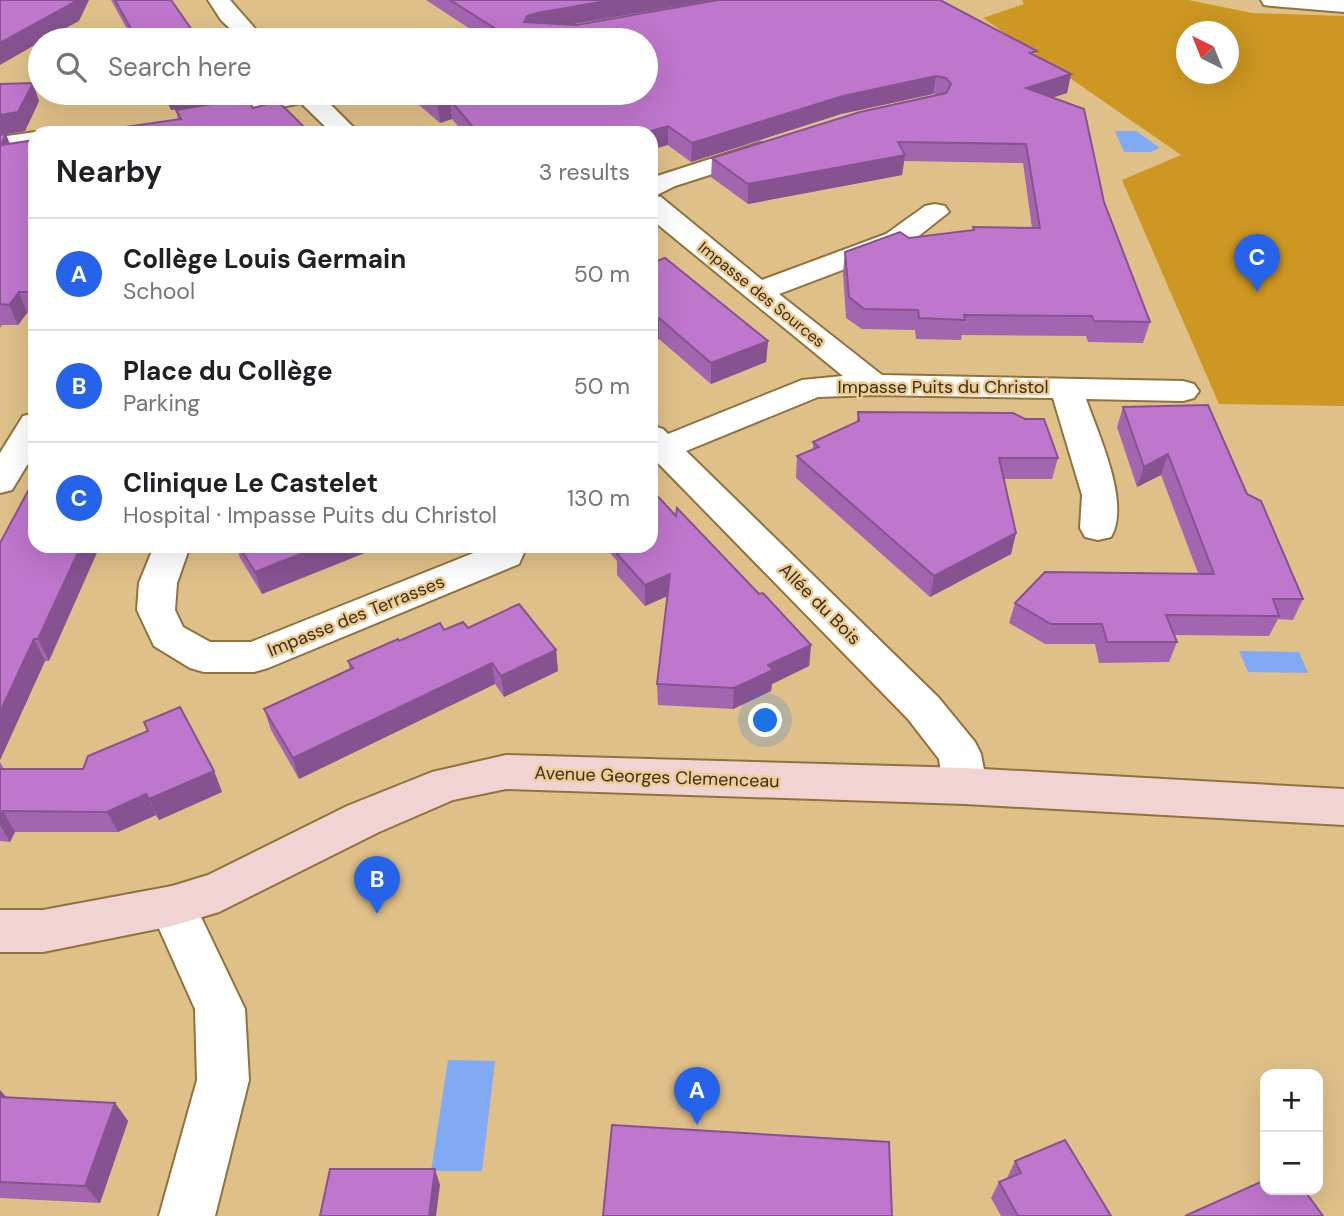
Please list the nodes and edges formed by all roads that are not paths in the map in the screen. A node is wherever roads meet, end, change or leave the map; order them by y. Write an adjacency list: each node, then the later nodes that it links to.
1 (219, 0): 4 (street)
2 (1272, 0): 3 (street)
3 (1344, 5)
4 (242, 28)
5 (260, 105): 7 (street)
6 (319, 105): 8 (street)
7 (175, 120)
8 (339, 126)
9 (28, 141): 11 (street)
10 (785, 143): 12 (street)
11 (0, 145)
12 (658, 185)
13 (658, 211): 15 (street, Impasse des Sources)
14 (934, 212): 15 (street)
15 (759, 291): 16 (street, Impasse des Sources)
16 (874, 385): 17 (street, Impasse Puits du Christol); 20 (street, Impasse Puits du Christol)
17 (1066, 388): 18 (street, Impasse Puits du Christol); 23 (street, Impasse Puits du Christol)
18 (1183, 391)
19 (28, 435): 22 (street)
20 (658, 445)
21 (658, 449): 26 (street, Allée du Bois)
22 (0, 482)
23 (1098, 528)
24 (169, 553): 25 (street, Impasse des Terrasses)
25 (507, 553)
26 (965, 786): 27 (street, Avenue Georges Clemenceau); 28 (street, Avenue Georges Clemenceau)
27 (1344, 807)
28 (172, 906): 29 (street, Avenue Georges Clemenceau); 30 (street)
29 (0, 931)
30 (187, 1216)

